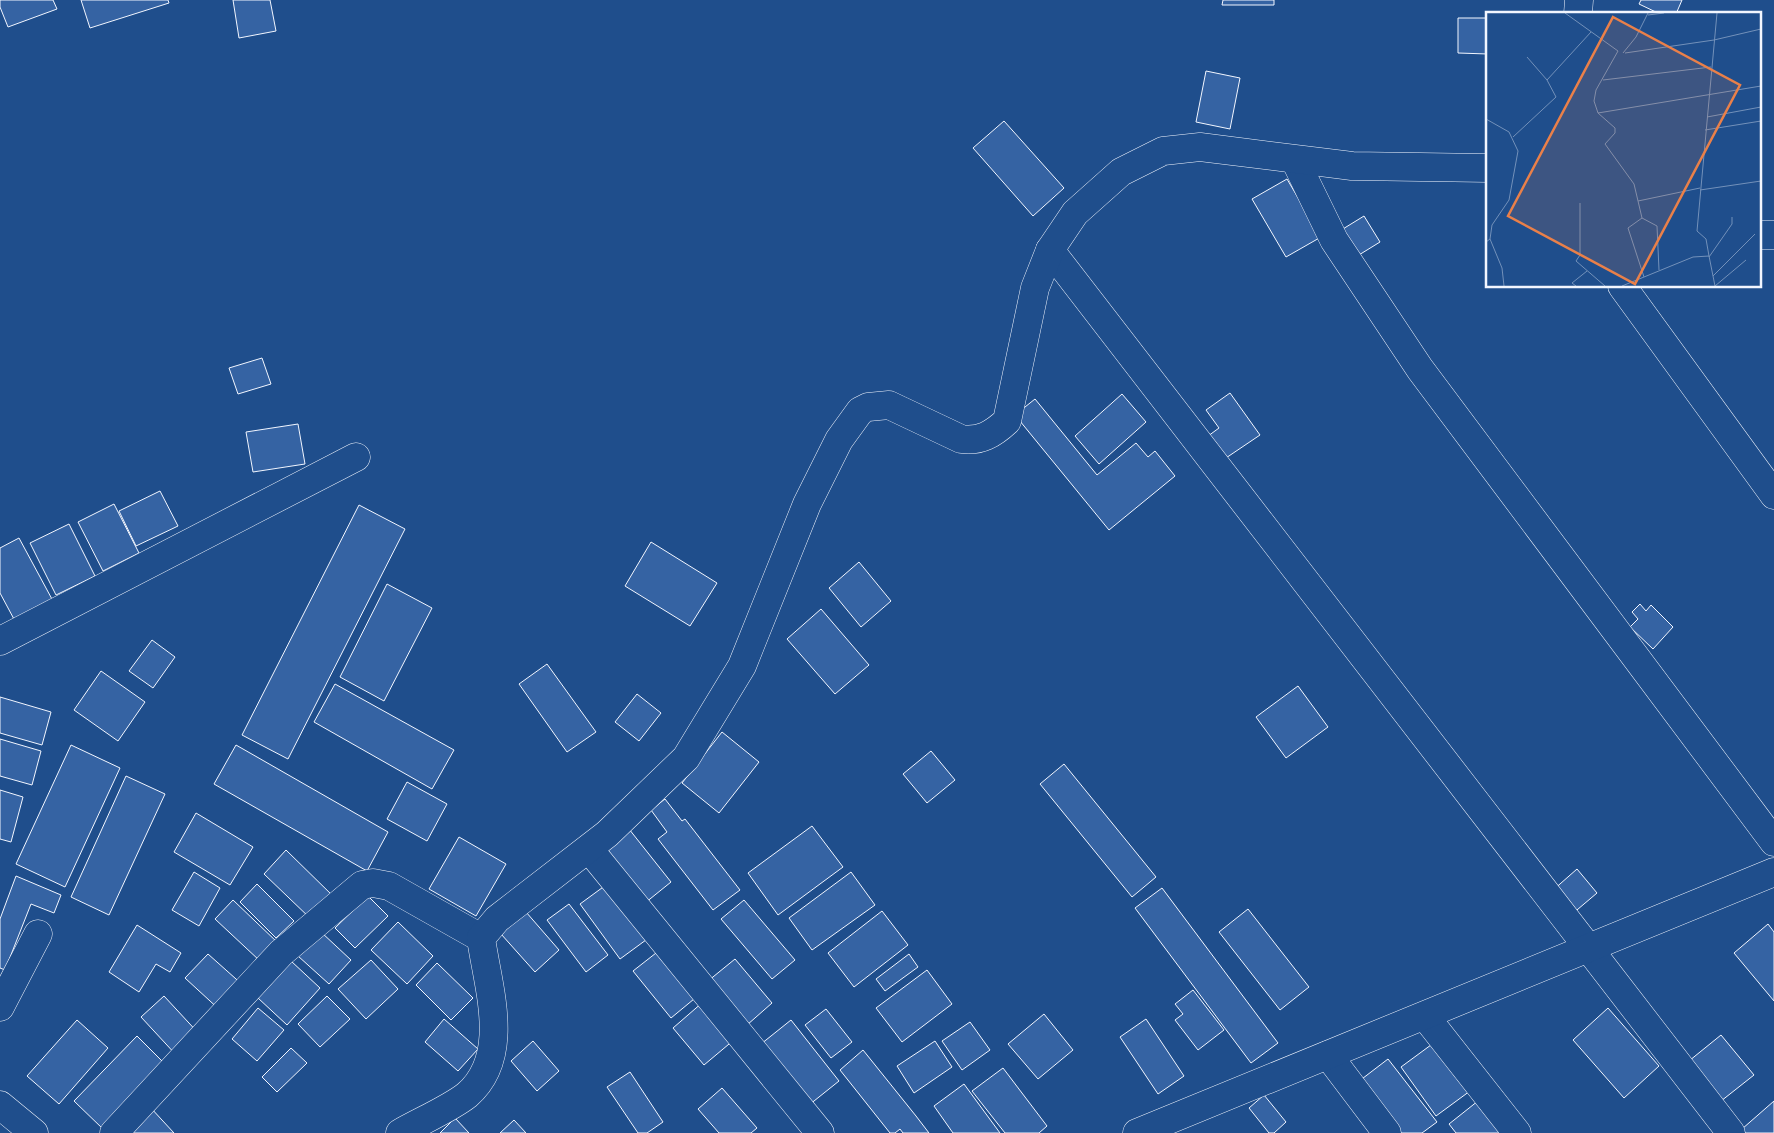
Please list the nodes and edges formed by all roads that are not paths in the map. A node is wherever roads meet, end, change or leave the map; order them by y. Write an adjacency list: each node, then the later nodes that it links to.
1 (1296, 160): 2 (street); 3 (street); 8 (street)
2 (1486, 168)
3 (1050, 250): 9 (street); 13 (street)
4 (1623, 288): 6 (street)
5 (356, 457): 7 (street)
6 (1774, 495)
7 (0, 641)
8 (1774, 842)
9 (589, 849): 12 (street); 21 (street)
10 (1774, 872): 13 (street)
11 (38, 934): 14 (street)
12 (481, 938): 19 (street); 20 (street)
13 (1589, 949): 15 (street); 25 (street)
14 (0, 1007)
15 (1425, 1016): 16 (street); 24 (street)
16 (1328, 1056): 22 (street); 23 (street)
17 (0, 1104): 18 (street)
18 (34, 1133)
19 (114, 1133)
20 (400, 1133)
21 (820, 1133)
22 (1137, 1133)
23 (1387, 1133)
24 (1517, 1133)
25 (1731, 1133)

